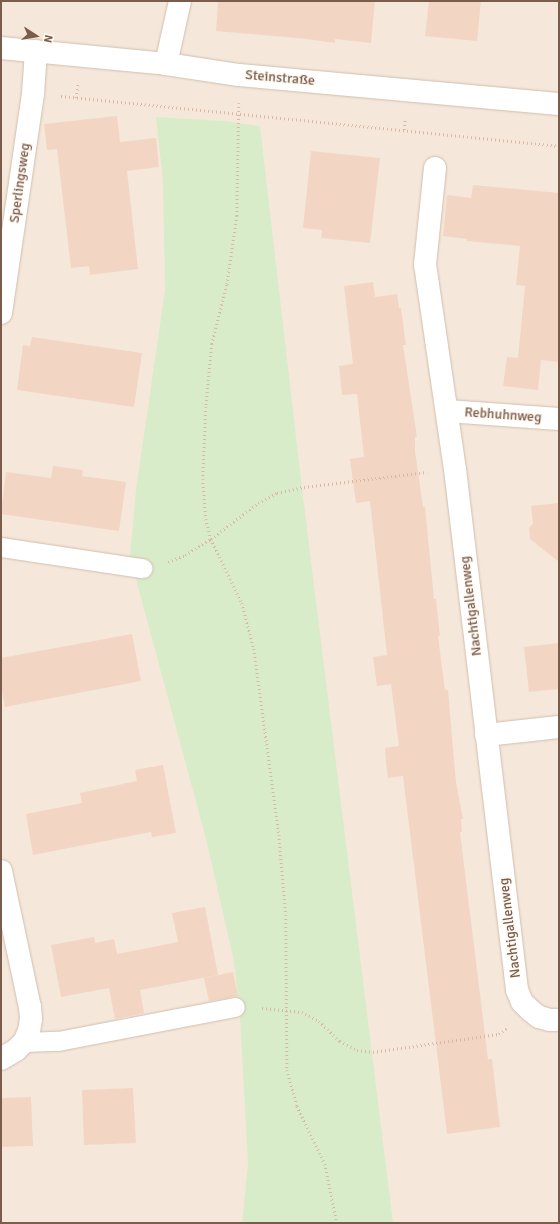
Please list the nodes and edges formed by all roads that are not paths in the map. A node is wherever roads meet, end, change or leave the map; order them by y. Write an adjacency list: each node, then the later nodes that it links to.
1 (180, 1): 4 (street)
2 (1, 48): 3 (street, Steinstraße)
3 (36, 51): 4 (street, Steinstraße); 7 (street, Sperlingsweg)
4 (166, 64): 5 (street, Steinstraße)
5 (559, 104)
6 (435, 168): 8 (street, Nachtigallenweg)
7 (1, 314)
8 (447, 411): 9 (street, Rebhuhnweg); 13 (street, Nachtigallenweg)
9 (559, 419)
10 (1, 547): 11 (lane)
11 (142, 568)
12 (559, 727): 13 (street)
13 (486, 735): 16 (street, Nachtigallenweg)
14 (1, 871): 17 (street)
15 (235, 1007): 17 (lane)
16 (559, 1020)
17 (24, 1042): 18 (street)
18 (1, 1059)

